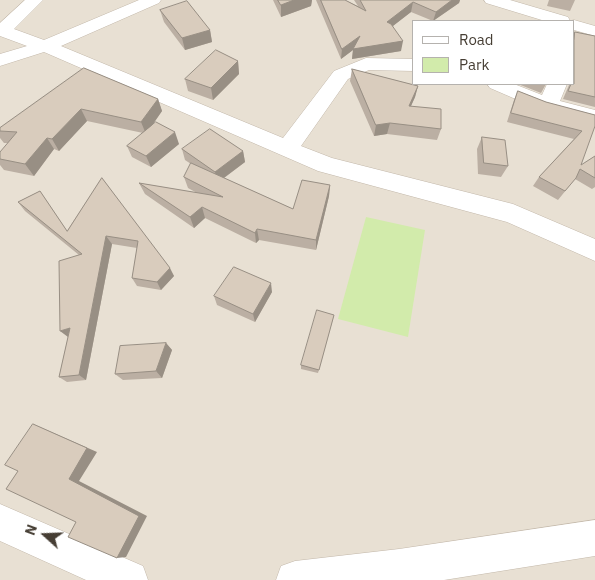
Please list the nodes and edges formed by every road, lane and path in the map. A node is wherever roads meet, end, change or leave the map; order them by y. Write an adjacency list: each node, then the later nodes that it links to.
1 (35, 0): 6 (street)
2 (153, 0): 8 (street)
3 (492, 0): 4 (street)
4 (559, 20)
5 (575, 25): 7 (street)
6 (1, 31): 8 (street)
7 (595, 31)
8 (45, 46): 9 (street); 15 (street)
9 (0, 60)
10 (412, 65): 15 (street)
11 (500, 85): 13 (street)
12 (557, 85): 13 (street)
13 (548, 104): 14 (street)
14 (595, 117)
15 (287, 149): 16 (street)
16 (595, 250)
17 (0, 522): 19 (street)
18 (595, 538): 20 (street)
19 (129, 580)
20 (295, 580)

